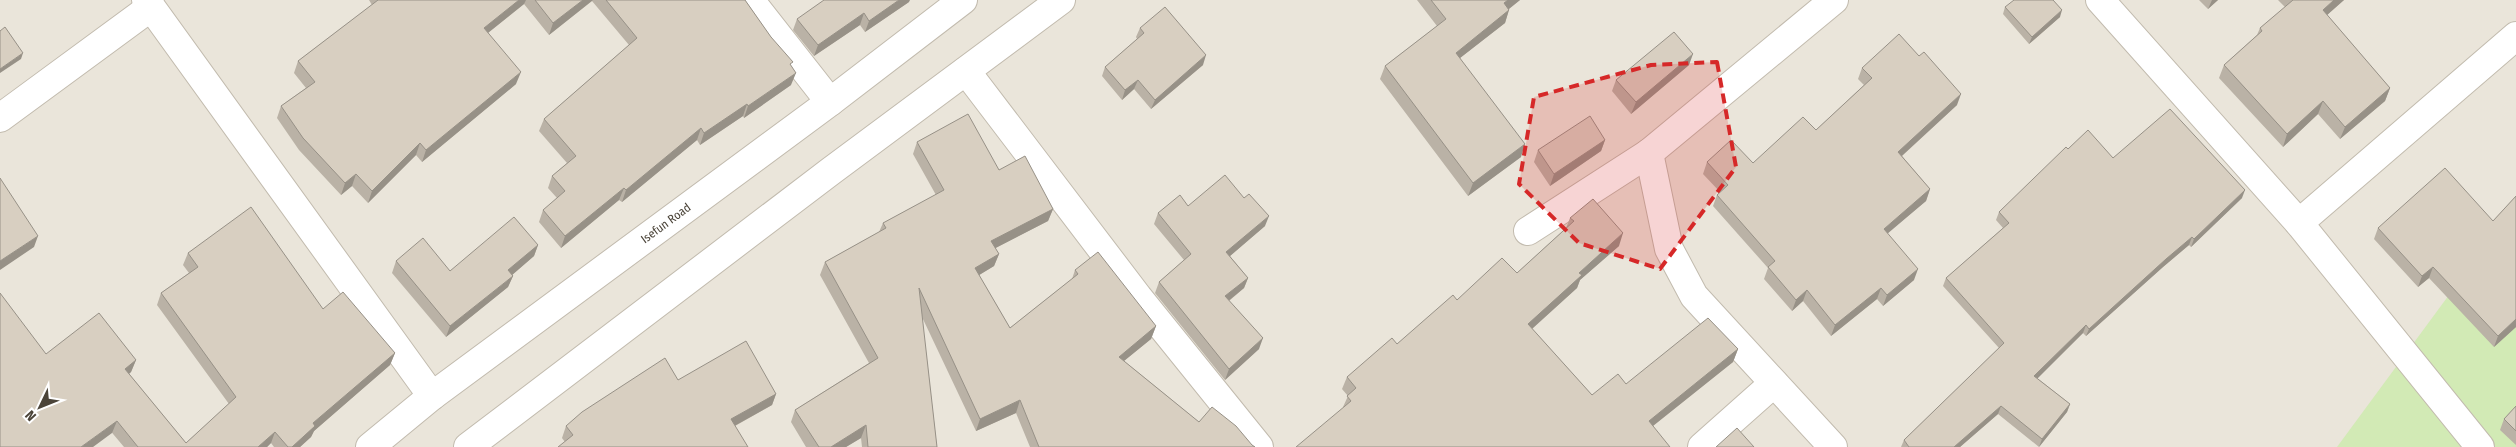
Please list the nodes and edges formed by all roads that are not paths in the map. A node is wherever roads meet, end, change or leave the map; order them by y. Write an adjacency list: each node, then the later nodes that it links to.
1 (750, 0): 9 (street)
2 (963, 0): 9 (street, Isefun Road)
3 (1061, 0): 8 (street)
4 (1834, 0): 11 (street)
5 (2100, 0): 12 (street)
6 (148, 4): 10 (street); 15 (street)
7 (2516, 36): 12 (street)
8 (966, 71): 17 (street); 18 (street)
9 (830, 102): 15 (street, Isefun Road)
10 (0, 118)
11 (1649, 153): 13 (street); 14 (street)
12 (2299, 223): 21 (street)
13 (1528, 232)
14 (1774, 382): 19 (street); 20 (street)
15 (432, 396): 16 (street, Isefun Road)
16 (370, 447)
17 (468, 447)
18 (1259, 447)
19 (1702, 447)
20 (1833, 447)
21 (2480, 447)

